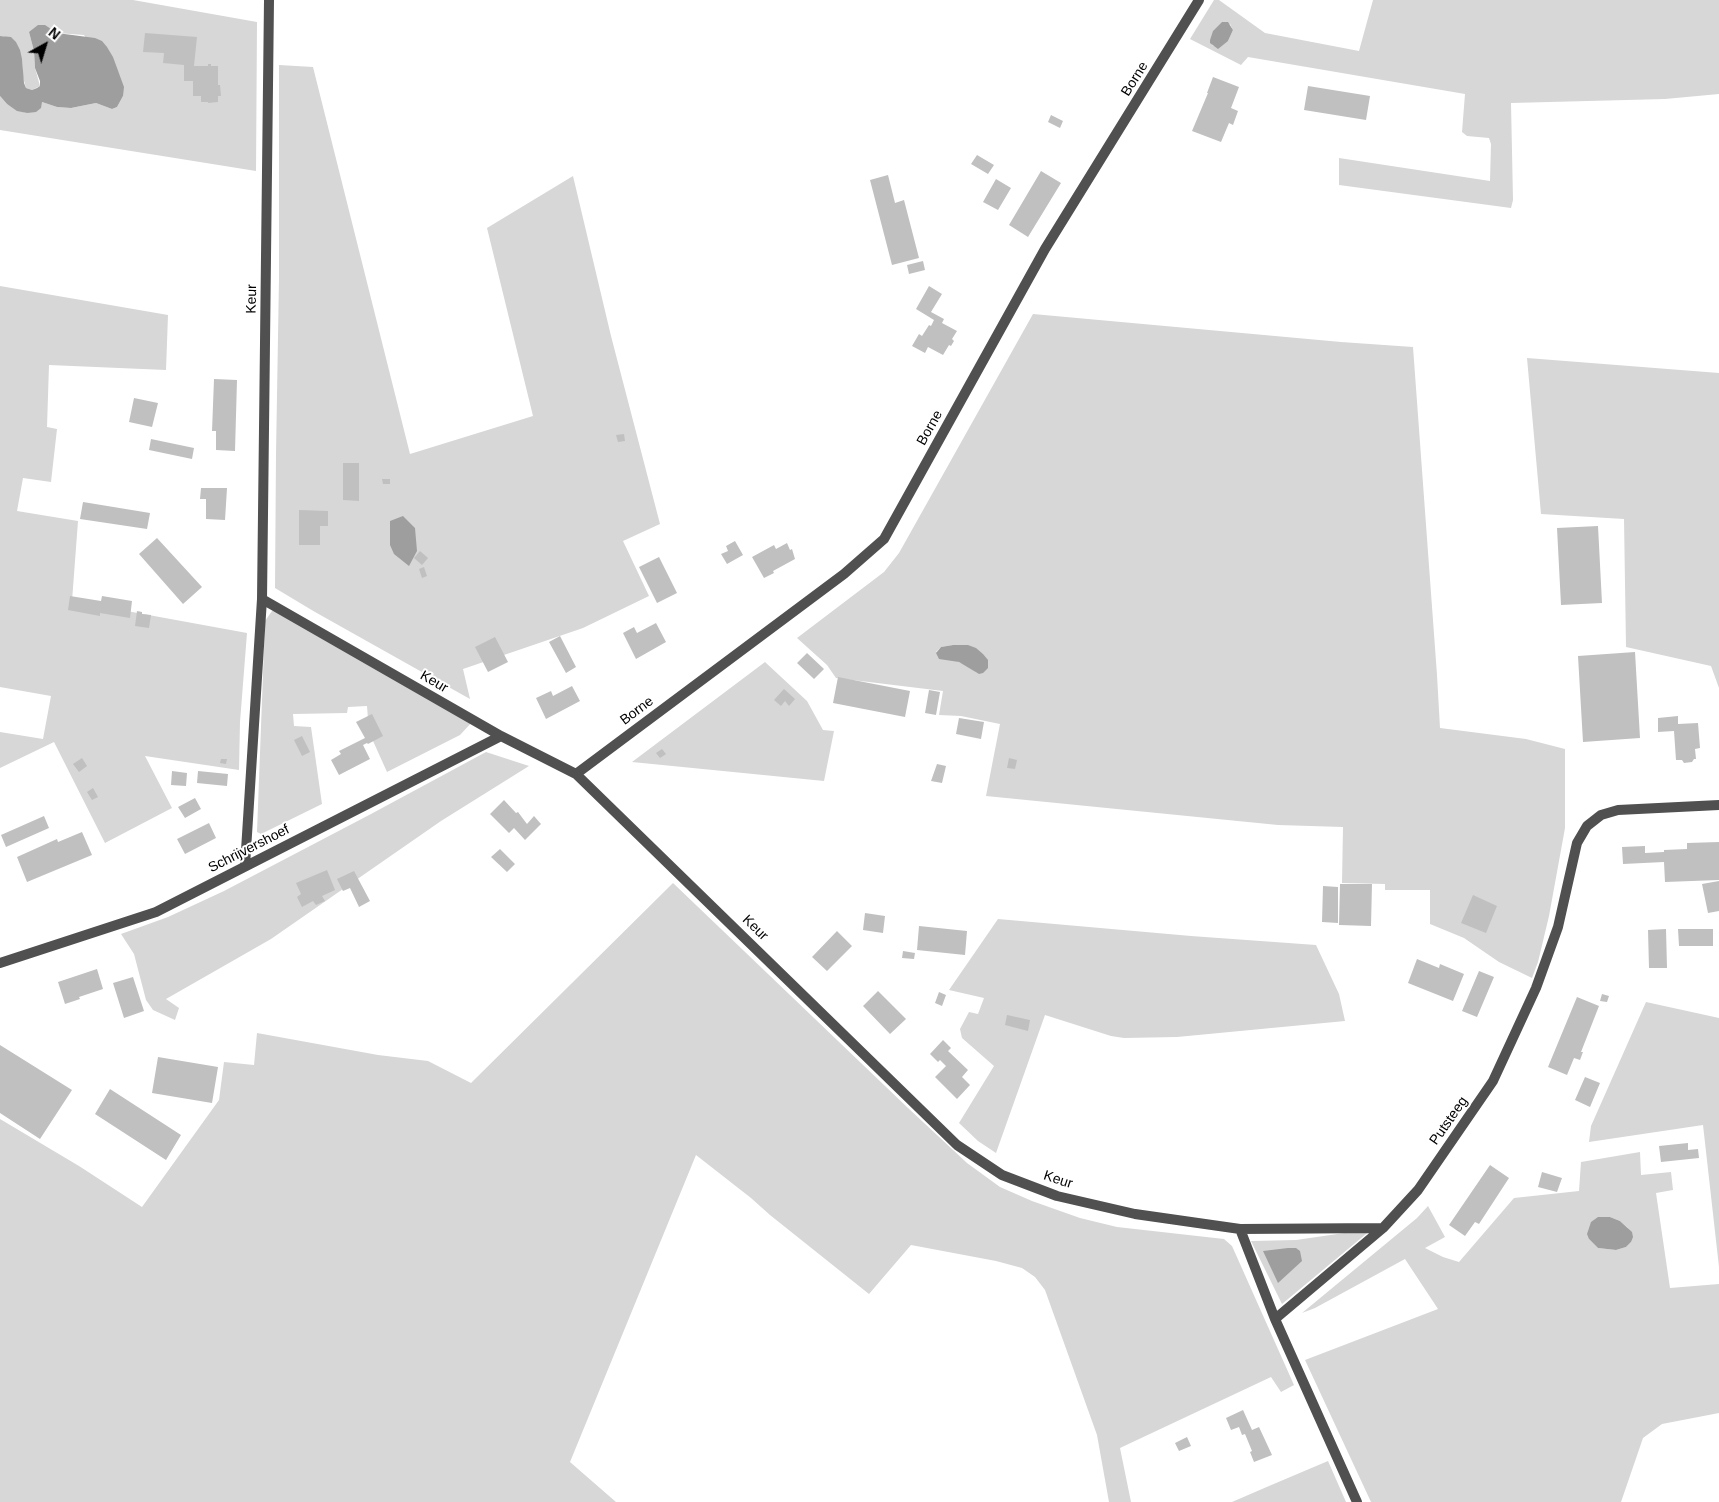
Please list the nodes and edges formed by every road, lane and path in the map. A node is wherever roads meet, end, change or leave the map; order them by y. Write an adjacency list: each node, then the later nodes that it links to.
1 (269, 0): 3 (street, Keur)
2 (1199, 0): 5 (street, Borne)
3 (262, 599): 4 (street, Keur); 7 (street, Keur)
4 (501, 736): 5 (street, Keur); 7 (street, Schrijvershoef)
5 (576, 774): 9 (street, Keur)
6 (1719, 804): 10 (street, Putsteeg)
7 (245, 866): 8 (street, Schrijvershoef)
8 (0, 963)
9 (1240, 1228): 10 (street, Keur); 11 (street)
10 (1383, 1228): 11 (street, Putsteeg)
11 (1275, 1319): 12 (street)
12 (1357, 1502)

